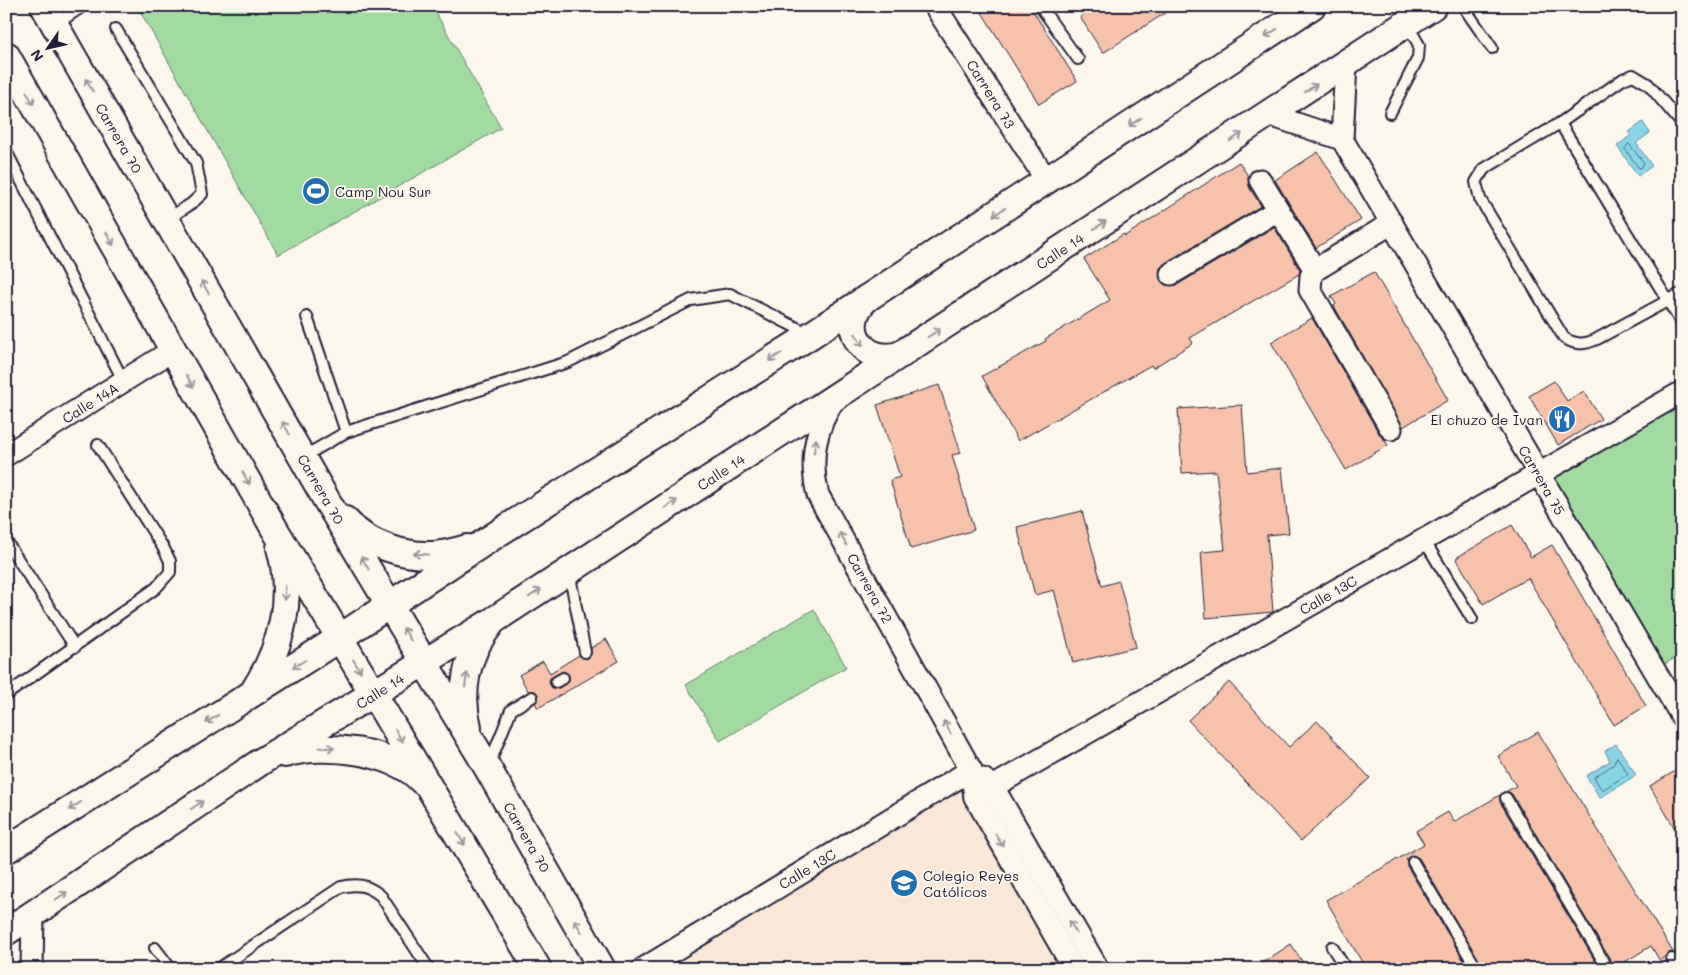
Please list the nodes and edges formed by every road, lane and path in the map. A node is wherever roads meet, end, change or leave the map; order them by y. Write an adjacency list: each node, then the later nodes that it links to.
1 (84, 6): 7 (lane)
2 (936, 6): 21 (street, Carrera 73)
3 (1312, 6): 21 (street, one-way to 21)
4 (1433, 6): 8 (street, Calle 14)
5 (1463, 6): 10 (lane)
6 (1044, 8): 11 (lane)
7 (50, 16): 23 (street, Carrera 70, one-way to 7)
8 (1407, 24): 13 (street, Calle 14); 14 (lane)
9 (116, 29): 23 (lane)
10 (1492, 48)
11 (1078, 59)
12 (8, 60): 33 (street, one-way to 33)
13 (1346, 64): 15 (street, Calle 14, one-way to 13); 18 (street)
14 (1390, 113)
15 (1270, 115): 18 (street); 34 (street, Calle 14, one-way to 15)
16 (1560, 123): 17 (lane); 29 (lane); 29 (lane)
17 (1682, 124)
18 (1342, 139): 24 (street, Carrera 75)
19 (6, 151): 35 (lane)
20 (1260, 180): 22 (street)
21 (1046, 181): 28 (street, one-way to 28)
22 (1278, 210): 25 (street); 26 (street)
23 (166, 219): 42 (street, Carrera 70, one-way to 23)
24 (1392, 223): 25 (street); 43 (street, Carrera 75)
25 (1314, 270): 38 (street)
26 (1171, 274)
27 (1682, 293): 29 (lane)
28 (868, 298): 32 (street); 34 (street, one-way to 34)
29 (1667, 302): 31 (lane)
30 (307, 317): 39 (lane)
31 (1682, 324)
32 (811, 335): 39 (lane); 46 (street, one-way to 46)
33 (172, 350): 35 (street, Calle 14A); 45 (street, one-way to 45)
34 (902, 354): 37 (street, Calle 14)
35 (124, 382): 41 (street, Calle 14A)
36 (1682, 392): 43 (street, Calle 13C)
37 (835, 398): 49 (street, Calle 14, one-way to 37); 64 (street, Carrera 72, one-way to 37)
38 (1391, 429)
39 (346, 432): 42 (lane)
40 (98, 445): 54 (lane)
41 (6, 454)
42 (302, 458): 44 (street, Carrera 70)
43 (1539, 474): 47 (street, Calle 13C); 61 (street, Carrera 75)
44 (327, 501): 46 (street, one-way to 44); 50 (street, Carrera 70, one-way to 44)
45 (274, 528): 53 (street); 57 (street, one-way to 57)
46 (500, 532): 50 (street)
47 (1424, 540): 51 (lane); 65 (street, Calle 13C)
48 (6, 541): 54 (lane)
49 (569, 571): 52 (street, Calle 14, one-way to 49); 55 (lane)
50 (390, 605): 53 (street); 56 (street, Carrera 70, one-way to 50)
51 (1472, 619)
52 (494, 620): 56 (street, Calle 14); 63 (street, one-way to 52)
53 (340, 637): 57 (street, one-way to 57); 59 (street, one-way to 59)
54 (74, 647): 58 (lane)
55 (586, 652)
56 (425, 663): 59 (street, Calle 14); 63 (street, Carrera 70)
57 (253, 693): 68 (street, one-way to 68)
58 (6, 695)
59 (374, 695): 62 (street, Calle 14); 66 (street, one-way to 66)
60 (532, 697): 63 (lane)
61 (1682, 718)
62 (262, 761): 66 (street, one-way to 66); 70 (street, Calle 14, one-way to 62)
63 (485, 764): 80 (street, Carrera 70, one-way to 63)
64 (971, 770): 65 (street, Carrera 72); 81 (street, Calle 13C)
65 (984, 792): 82 (street, Carrera 72, one-way to 82); 83 (street, Carrera 72, one-way to 65)
66 (436, 797): 79 (street, one-way to 79)
67 (1506, 798): 86 (lane)
68 (6, 850)
69 (1413, 862): 85 (lane)
70 (33, 914): 71 (street, Calle 14); 75 (street)
71 (6, 932)
72 (1332, 946): 84 (lane)
73 (155, 948): 76 (lane)
74 (1672, 959): 87 (lane)
75 (32, 969)
76 (171, 969)
77 (218, 969): 78 (lane)
78 (429, 969)
79 (538, 969)
80 (602, 969)
81 (643, 969)
82 (1074, 969)
83 (1098, 969)
84 (1346, 969)
85 (1477, 969)
86 (1608, 969)
87 (1678, 969)

